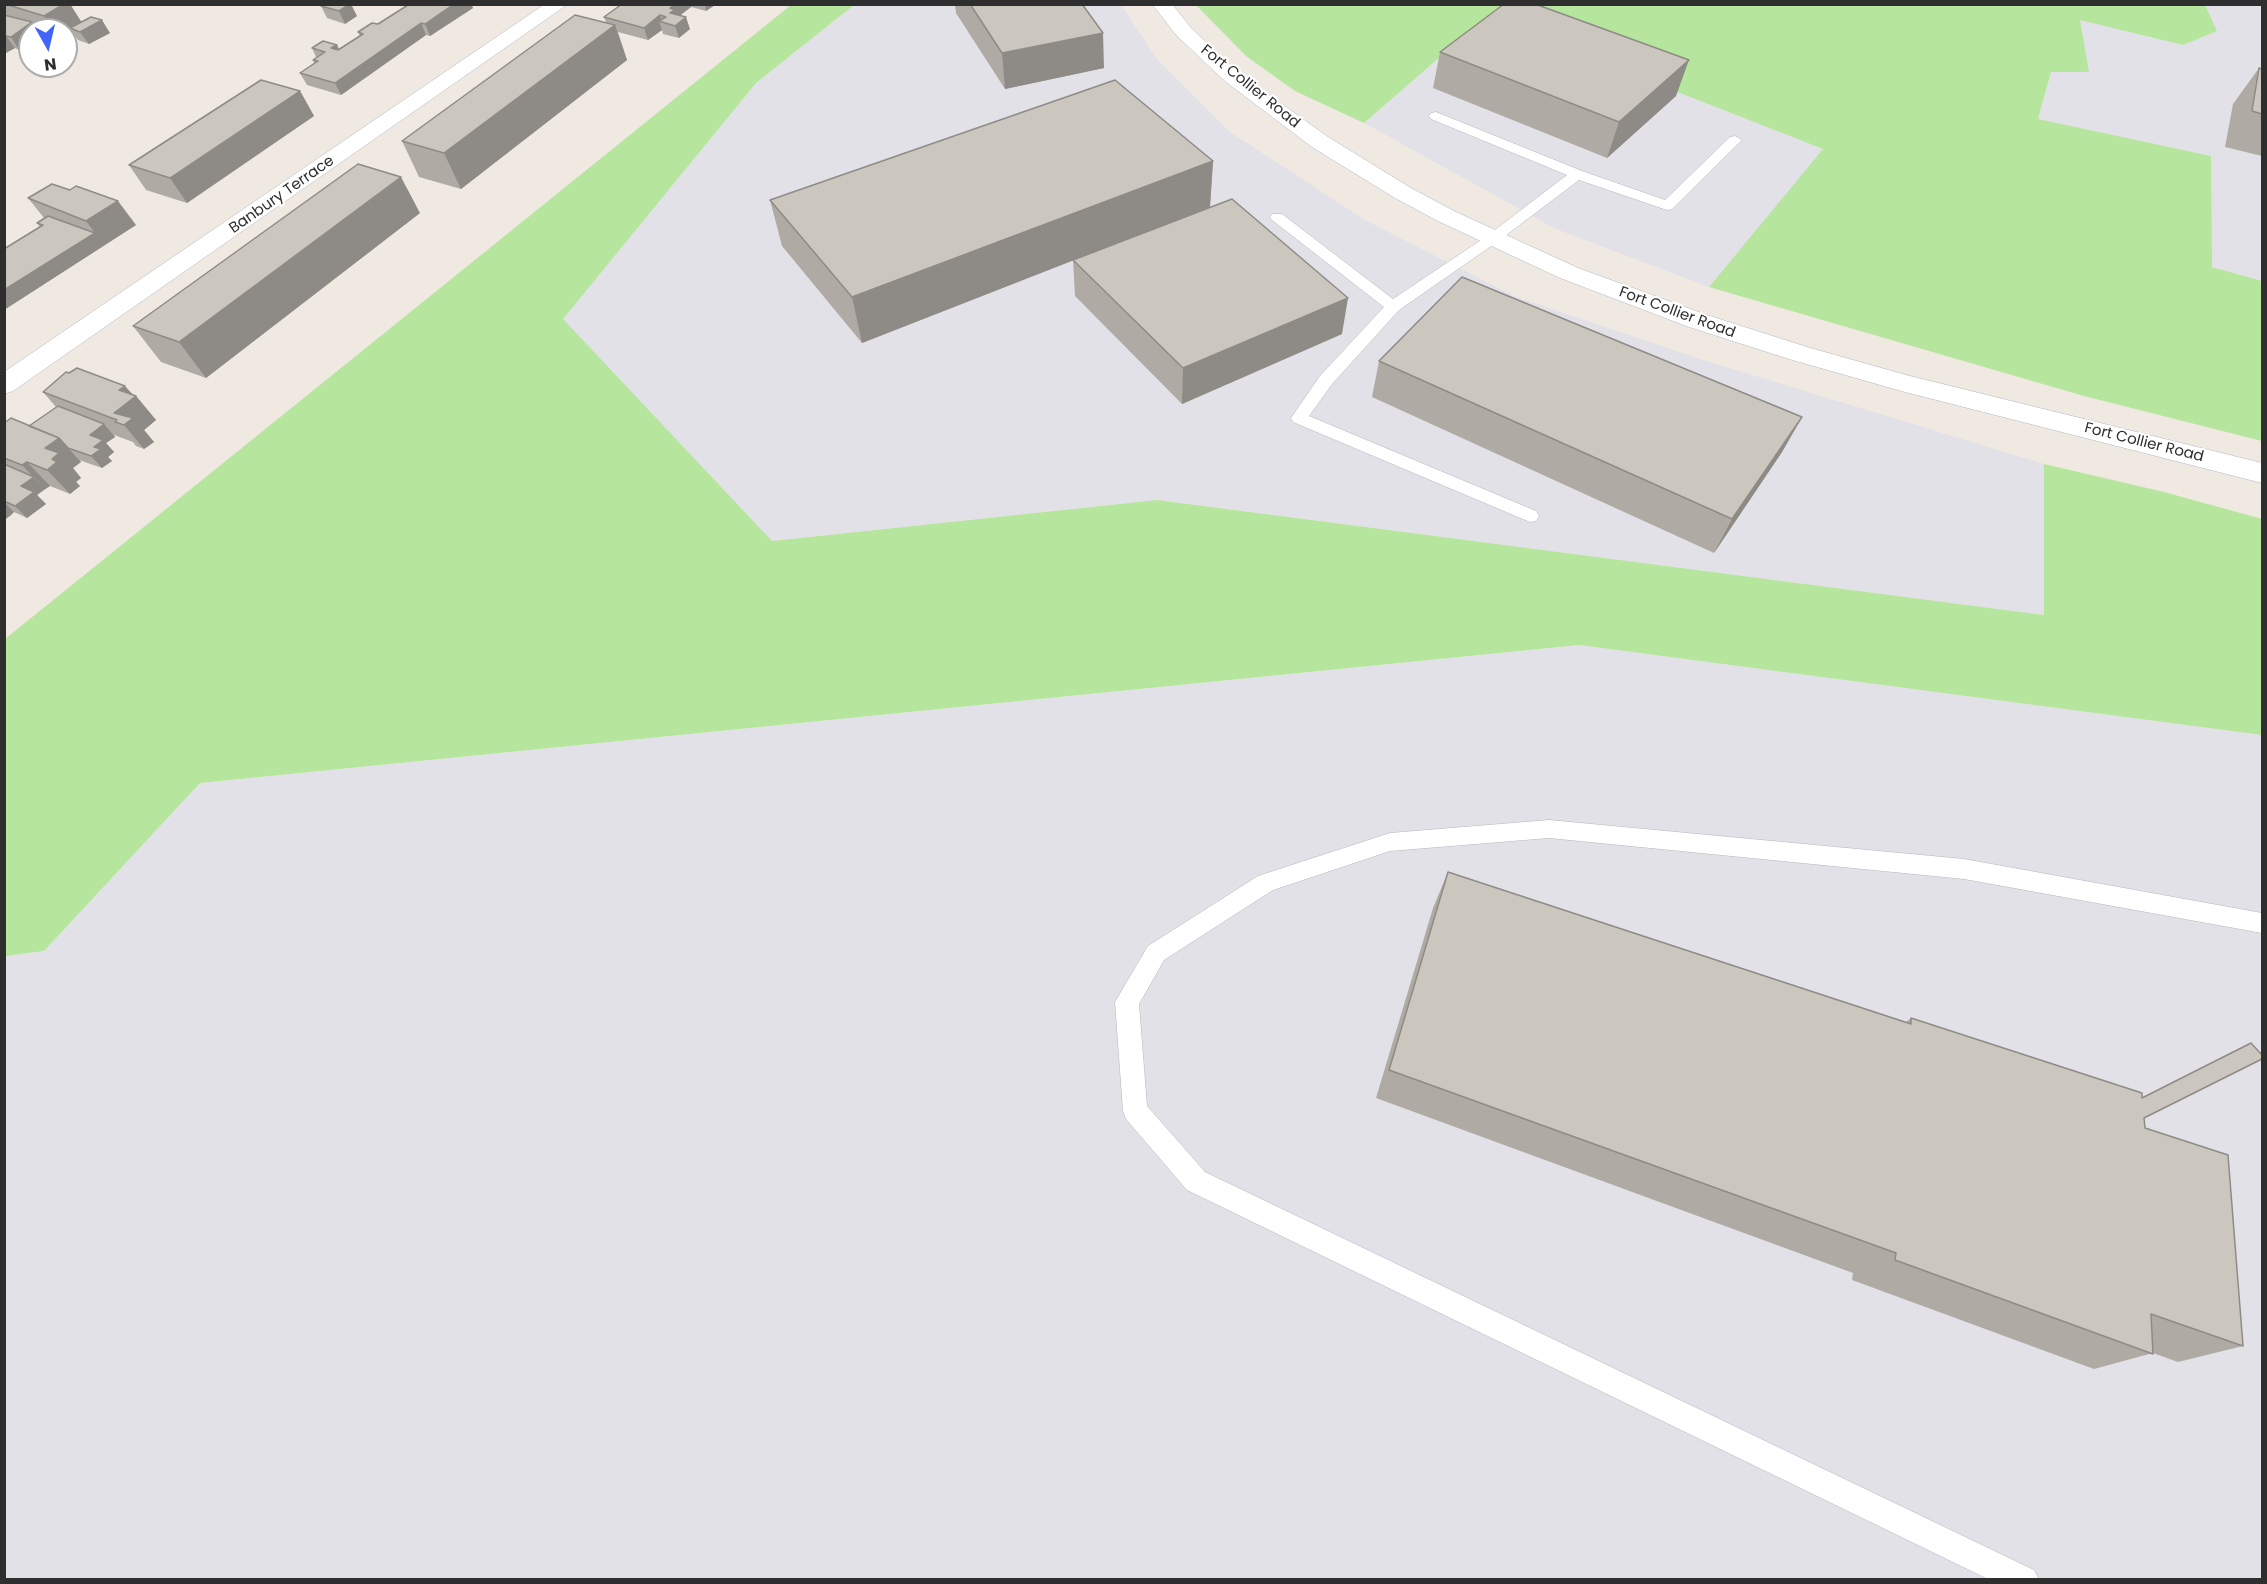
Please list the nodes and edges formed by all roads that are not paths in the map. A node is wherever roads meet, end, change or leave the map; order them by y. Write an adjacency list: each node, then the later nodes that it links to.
1 (559, 4): 9 (street, Banbury Terrace)
2 (1161, 4): 7 (street, Fort Collier Road)
3 (1436, 116): 5 (lane)
4 (1736, 140): 5 (lane)
5 (1577, 174): 7 (lane)
6 (1277, 217): 8 (lane)
7 (1492, 239): 8 (lane); 10 (street, Fort Collier Road)
8 (1393, 306): 11 (lane)
9 (4, 385)
10 (2262, 473)
11 (1530, 516)
12 (2262, 923): 13 (lane)
13 (2024, 1580)

